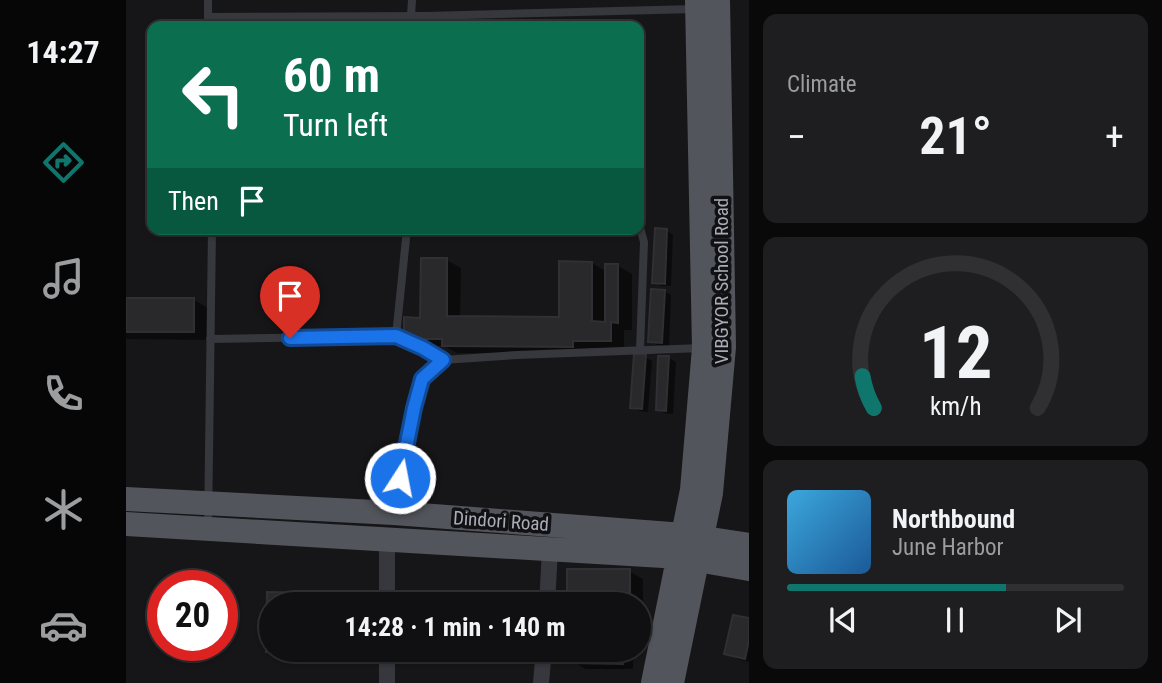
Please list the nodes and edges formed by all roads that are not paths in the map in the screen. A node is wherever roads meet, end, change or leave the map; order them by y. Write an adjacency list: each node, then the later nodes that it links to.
1 (208, 0): 5 (lane)
2 (412, 0): 4 (lane)
3 (708, 4): 4 (lane); 12 (main road, VIBGYOR School Road)
4 (411, 16): 6 (lane)
5 (214, 21)
6 (248, 21)
7 (212, 235): 11 (lane)
8 (406, 235): 10 (lane)
9 (642, 235): 13 (lane)
10 (396, 336): 11 (lane); 14 (lane)
11 (210, 339): 17 (lane)
12 (714, 347): 13 (lane); 21 (main road, VIBGYOR School Road)
13 (640, 350): 14 (lane)
14 (443, 360): 16 (lane)
15 (126, 499): 17 (main road, Dindori Road)
16 (394, 513): 17 (main road, Dindori Road); 21 (main road, Dindori Road)
17 (209, 517): 18 (main road); 19 (main road)
18 (126, 524)
19 (387, 540): 22 (main road); 24 (street)
20 (749, 545): 21 (main road, Dindori Road)
21 (691, 548): 22 (main road); 23 (main road); 30 (main road); 31 (main road)
22 (551, 550): 25 (street)
23 (749, 569)
24 (387, 592)
25 (548, 592)
26 (387, 662): 28 (street)
27 (543, 662): 29 (street)
28 (387, 683)
29 (541, 683)
30 (653, 683)
31 (672, 683)

